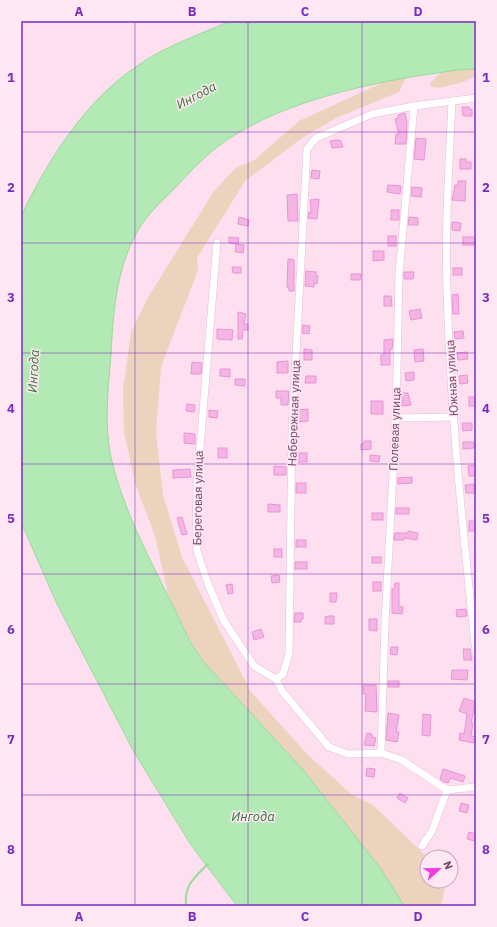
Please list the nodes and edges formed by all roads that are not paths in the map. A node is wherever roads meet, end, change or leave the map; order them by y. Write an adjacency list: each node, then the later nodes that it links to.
1 (476, 98): 2 (street)
2 (452, 102): 3 (street); 5 (street, Южная улица)
3 (414, 106): 6 (street, Полевая улица); 8 (street, Набережная улица)
4 (217, 243): 8 (street, Береговая улица)
5 (454, 417): 6 (street); 7 (street, Южная улица)
6 (396, 418): 9 (street, Полевая улица)
7 (476, 653)
8 (276, 679): 9 (street, Береговая улица)
9 (381, 753): 11 (street, Береговая улица)
10 (476, 787): 11 (street)
11 (447, 790): 12 (street)
12 (422, 846)

